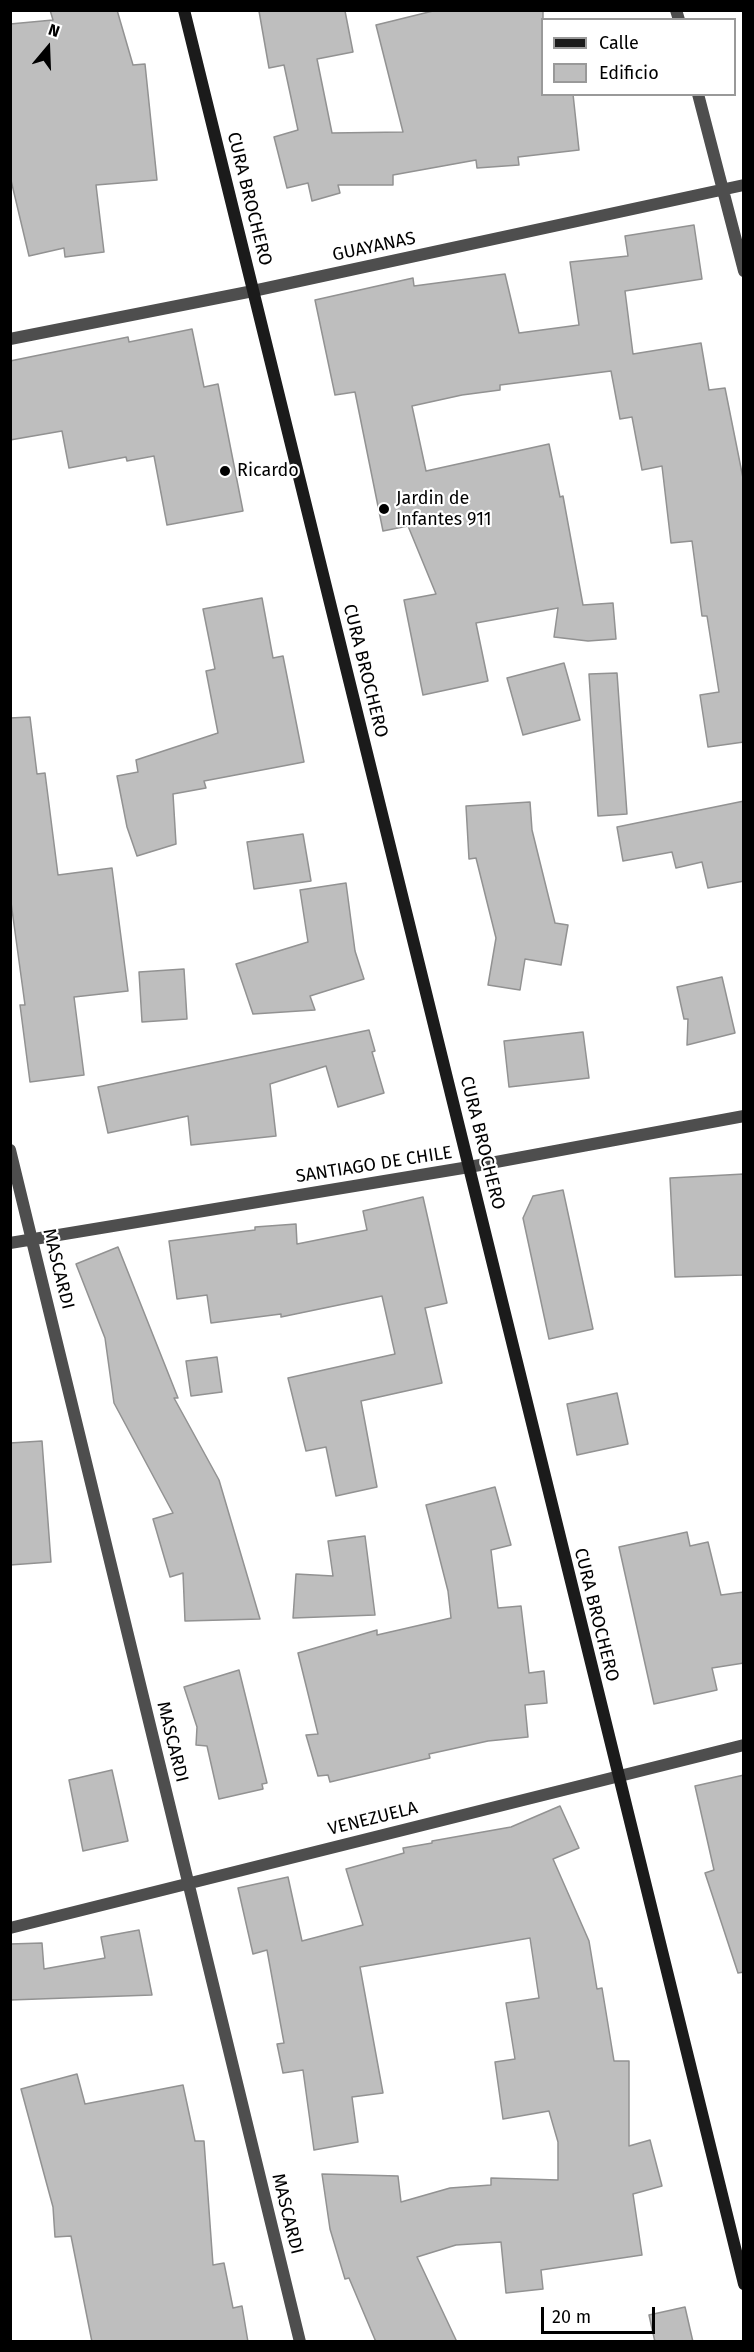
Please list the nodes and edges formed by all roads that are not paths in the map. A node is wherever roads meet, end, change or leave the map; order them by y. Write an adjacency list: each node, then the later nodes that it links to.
1 (184, 10): 6 (street, CURA BROCHERO)
2 (699, 96): 4 (street)
3 (744, 185): 4 (street, GUAYANAS)
4 (723, 190): 5 (street); 6 (street, GUAYANAS)
5 (744, 271)
6 (253, 291): 7 (street, GUAYANAS); 10 (street, CURA BROCHERO)
7 (10, 339)
8 (744, 1116): 10 (street, SANTIAGO DE CHILE)
9 (10, 1150): 11 (street, MASCARDI)
10 (469, 1167): 11 (street, SANTIAGO DE CHILE); 14 (street, CURA BROCHERO)
11 (33, 1239): 12 (street, SANTIAGO DE CHILE); 15 (street, MASCARDI)
12 (10, 1244)
13 (744, 1746): 14 (street, VENEZUELA)
14 (617, 1777): 15 (street, VENEZUELA); 17 (street, CURA BROCHERO)
15 (188, 1883): 16 (street, VENEZUELA); 18 (street, MASCARDI)
16 (10, 1928)
17 (744, 2284)
18 (300, 2342)

